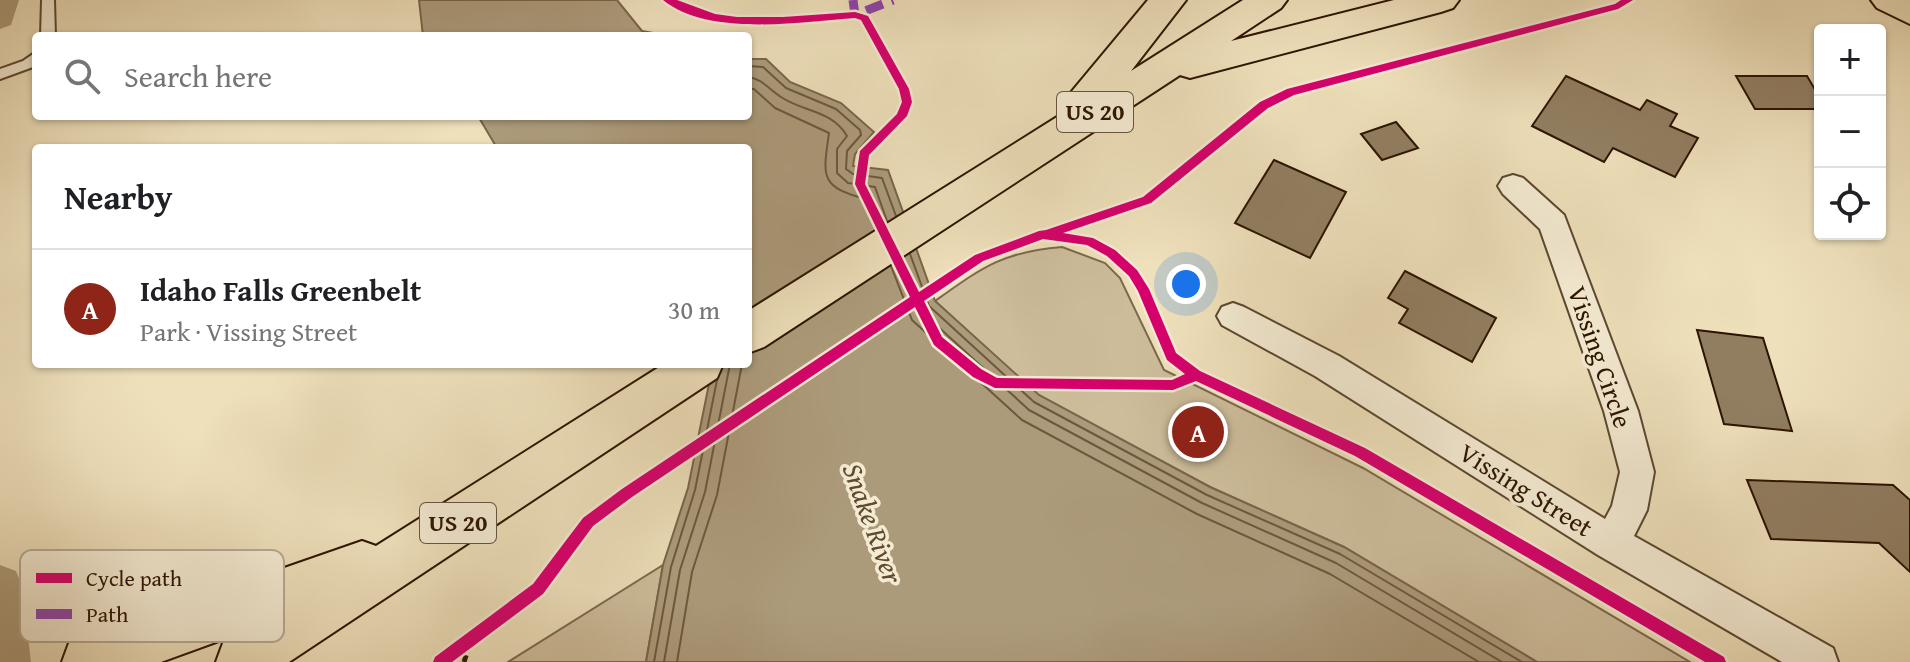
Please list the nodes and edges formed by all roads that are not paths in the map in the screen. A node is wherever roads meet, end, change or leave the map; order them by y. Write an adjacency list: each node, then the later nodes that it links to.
1 (48, 0): 7 (lane)
2 (1168, 0): 11 (highway)
3 (1269, 0): 10 (highway, US 20)
4 (1441, 0): 10 (highway)
5 (1889, 0): 6 (highway)
6 (1910, 12)
7 (48, 32)
8 (32, 59): 9 (lane)
9 (6, 73)
10 (1152, 74): 11 (highway, US 20)
11 (1054, 138): 14 (highway, US 20)
12 (1513, 186): 17 (street, Vissing Circle)
13 (1233, 316): 17 (street, Vissing Street)
14 (752, 331)
15 (687, 373): 16 (highway, US 20)
16 (432, 541): 18 (highway); 19 (highway, US 20)
17 (1611, 543): 24 (street, Vissing Street)
18 (284, 593)
19 (284, 635)
20 (145, 642): 22 (highway)
21 (273, 642): 23 (highway, US 20)
22 (88, 662)
23 (242, 662)
24 (1819, 662)

